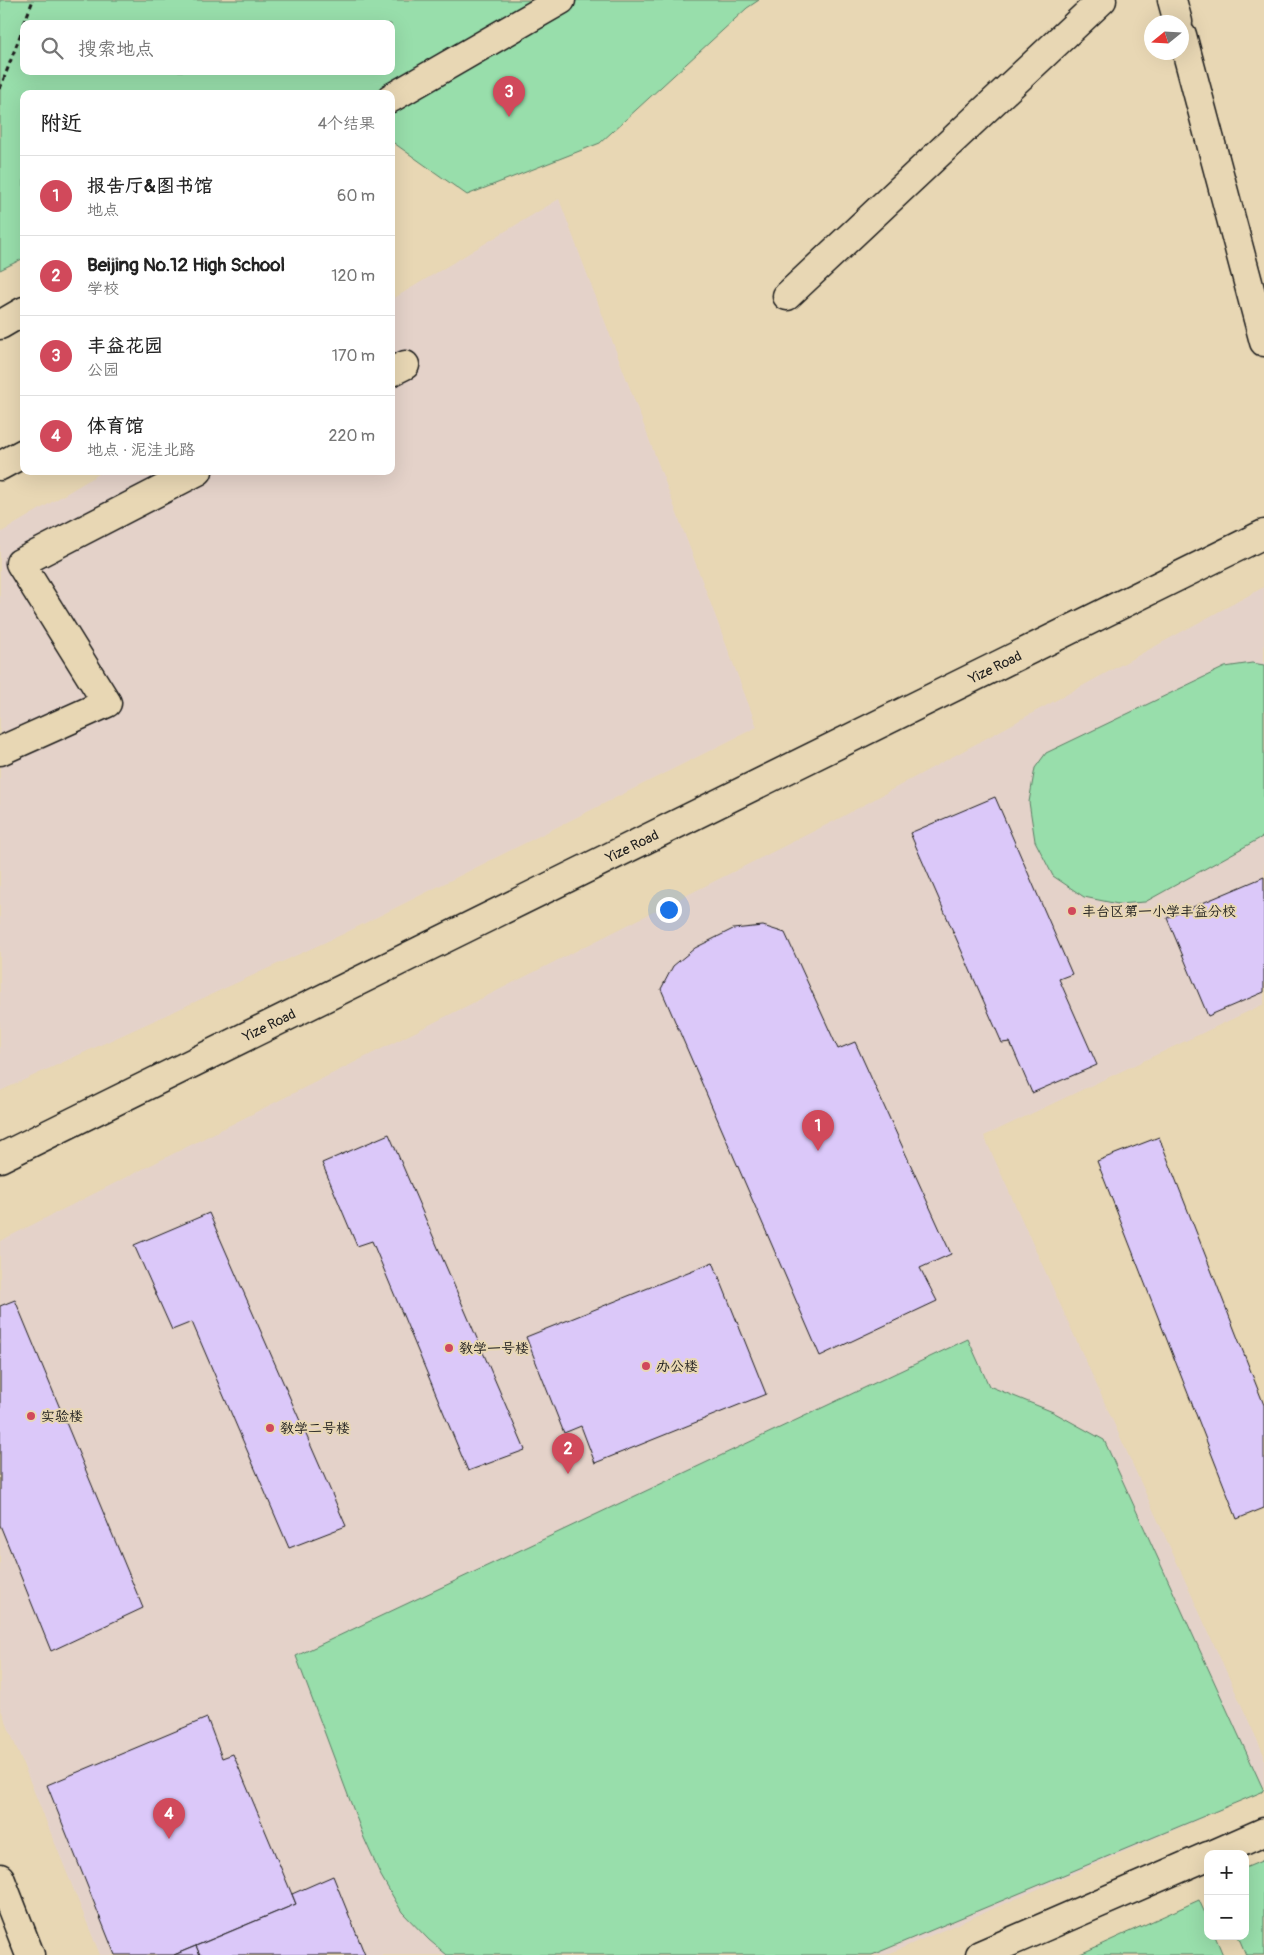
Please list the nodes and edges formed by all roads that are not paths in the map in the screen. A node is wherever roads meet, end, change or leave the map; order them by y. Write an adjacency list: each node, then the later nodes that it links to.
1 (561, 0): 6 (street)
2 (1102, 0): 7 (street)
3 (1172, 0): 4 (street)
4 (1176, 15)
5 (1189, 60): 10 (street)
6 (395, 96)
7 (787, 296)
8 (20, 313): 9 (street)
9 (0, 325)
10 (1264, 342)
11 (20, 455): 12 (street)
12 (0, 466)
13 (190, 475): 15 (street)
14 (1264, 534): 17 (street, Yize Road)
15 (10, 569): 16 (street)
16 (0, 751)
17 (0, 1158)
18 (1264, 1832): 19 (street)
19 (1223, 1850)
20 (1204, 1858): 23 (street)
21 (0, 1878): 22 (street)
22 (30, 1955)
23 (980, 1955)

